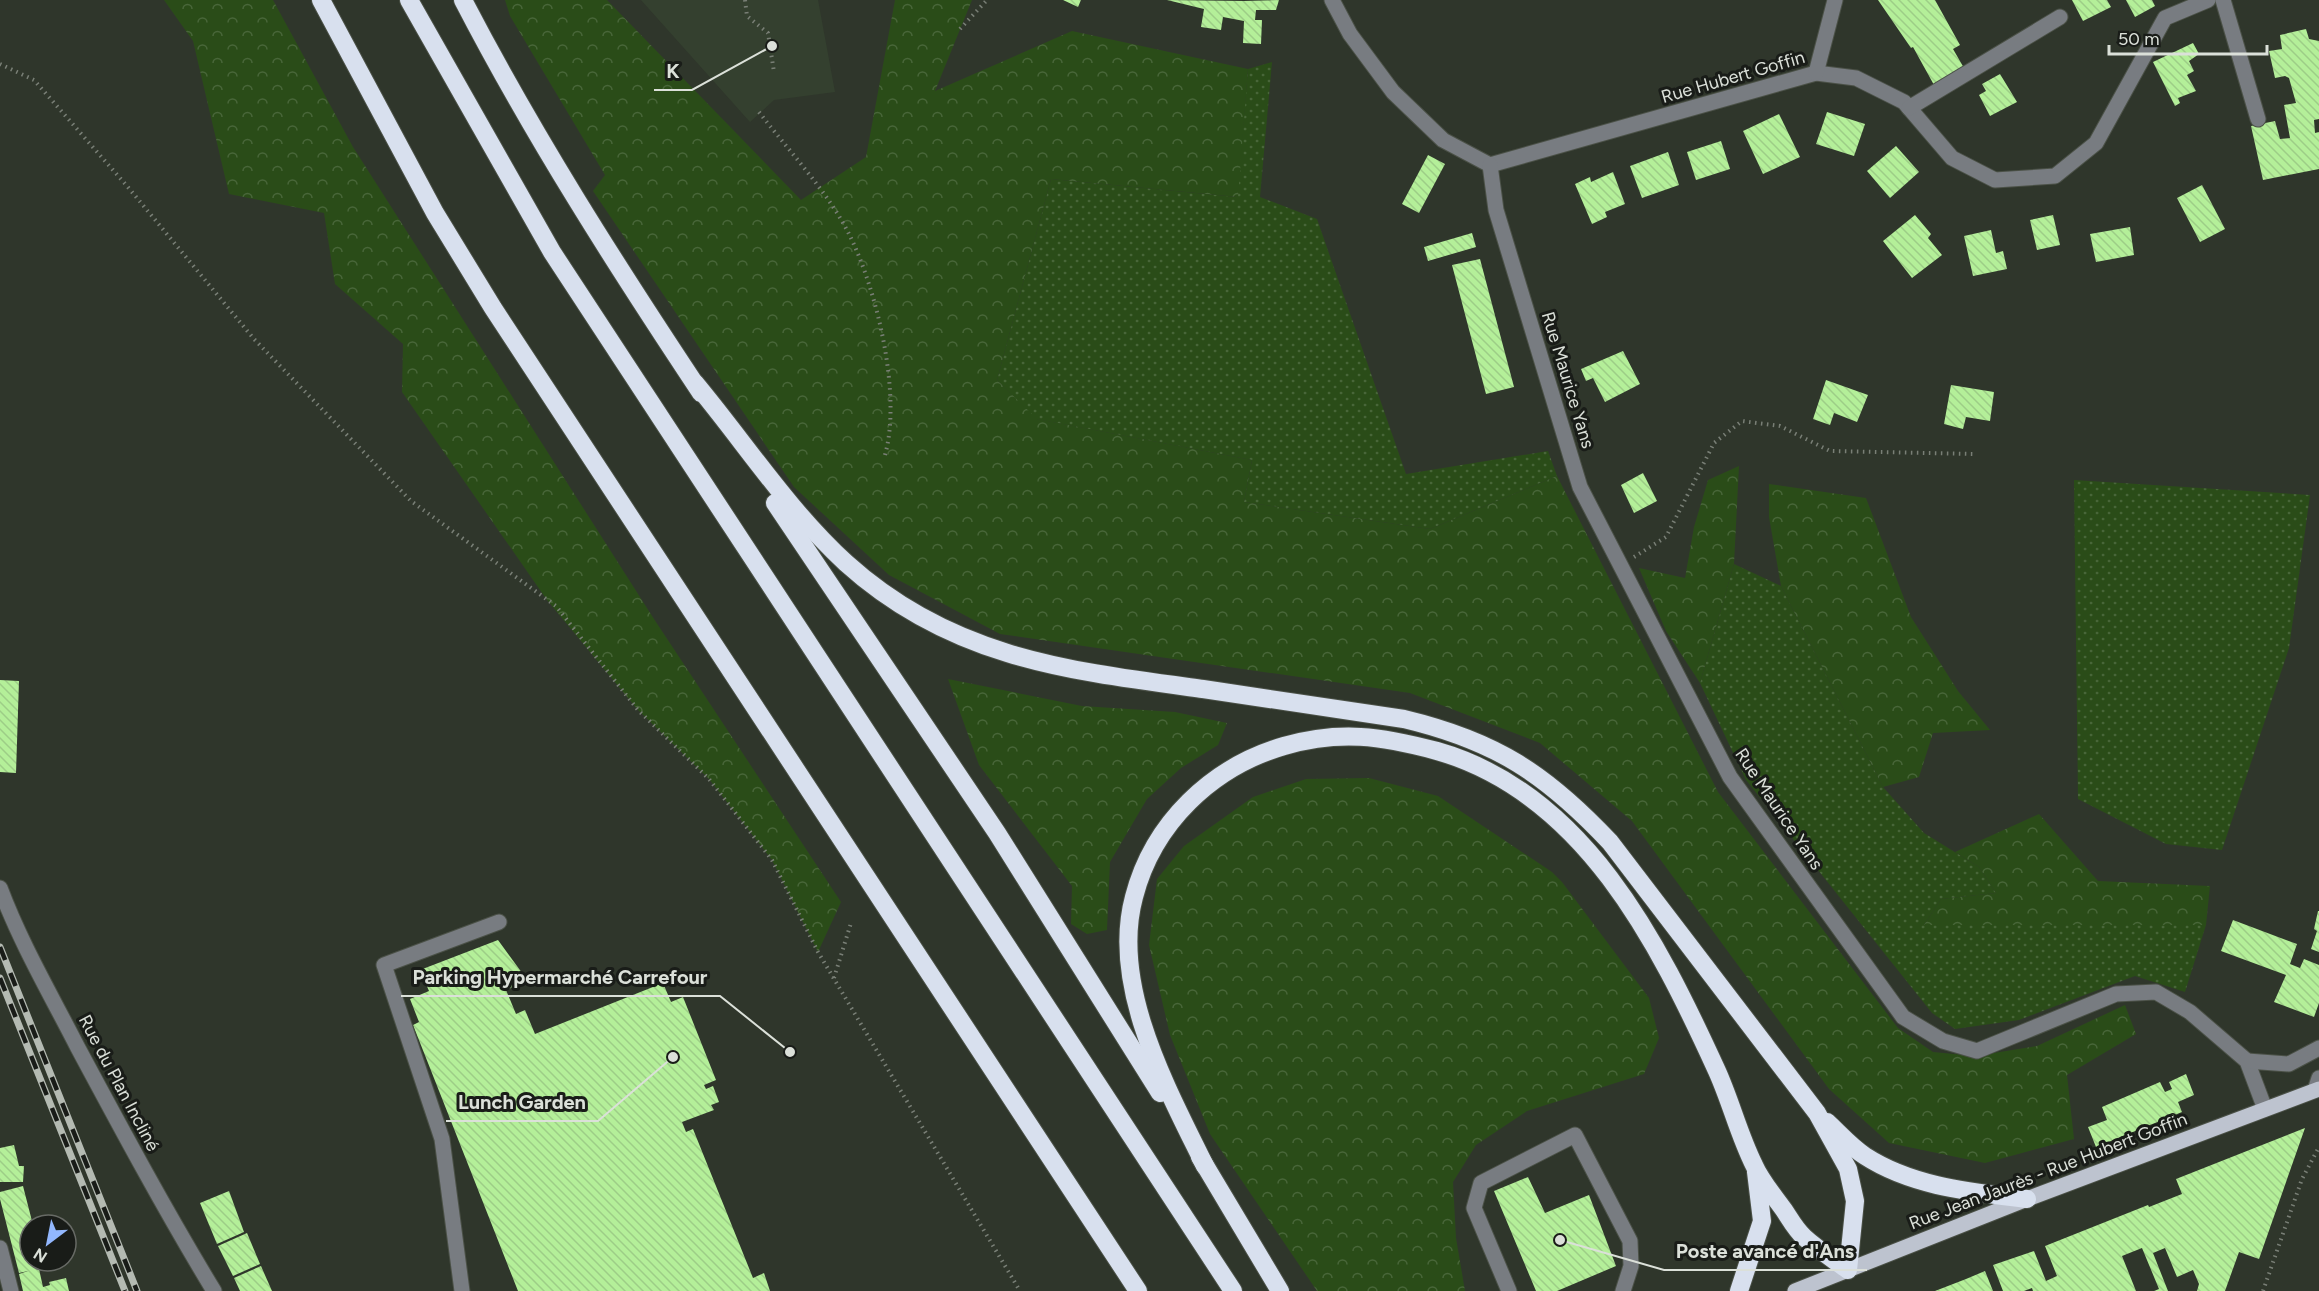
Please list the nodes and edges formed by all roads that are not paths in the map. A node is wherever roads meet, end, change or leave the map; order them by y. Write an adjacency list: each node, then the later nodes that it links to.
1 (321, 0): 29 (highway)
2 (409, 0): 30 (highway)
3 (463, 0): 13 (highway)
4 (1332, 0): 12 (street)
5 (1835, 0): 9 (street)
6 (2208, 0): 10 (street, Rue Hubert Goffin)
7 (2223, 0): 11 (street)
8 (2060, 17): 10 (street)
9 (1816, 73): 10 (street, Rue Hubert Goffin); 12 (street, Rue Hubert Goffin)
10 (1909, 108)
11 (2258, 119)
12 (1490, 165): 17 (street, Rue Maurice Yans)
13 (695, 383): 20 (highway); 21 (highway)
14 (0, 888): 27 (street, Rue du Plan Incliné)
15 (500, 922): 28 (street)
16 (2319, 1048): 17 (street)
17 (2247, 1061): 19 (street, Rue Maurice Yans)
18 (2318, 1086): 19 (main road, Rue Jean Jaurès - Rue Hubert Goffin)
19 (2265, 1109): 23 (main road, Rue Jean Jaurès - Rue Hubert Goffin)
20 (1817, 1113): 23 (highway); 25 (highway)
21 (1205, 1166): 22 (highway); 31 (highway)
22 (1755, 1168): 25 (highway); 34 (highway)
23 (2027, 1199): 25 (main road, Rue Jean Jaurès - Rue Hubert Goffin)
24 (0, 1248): 26 (street)
25 (1848, 1270): 35 (main road, Rue Jean Jaurès - Rue Hubert Goffin)
26 (11, 1291)
27 (214, 1291)
28 (462, 1291)
29 (1138, 1291)
30 (1233, 1291)
31 (1280, 1291)
32 (1509, 1291): 33 (street)
33 (1623, 1291)
34 (1739, 1291)
35 (1795, 1291)

